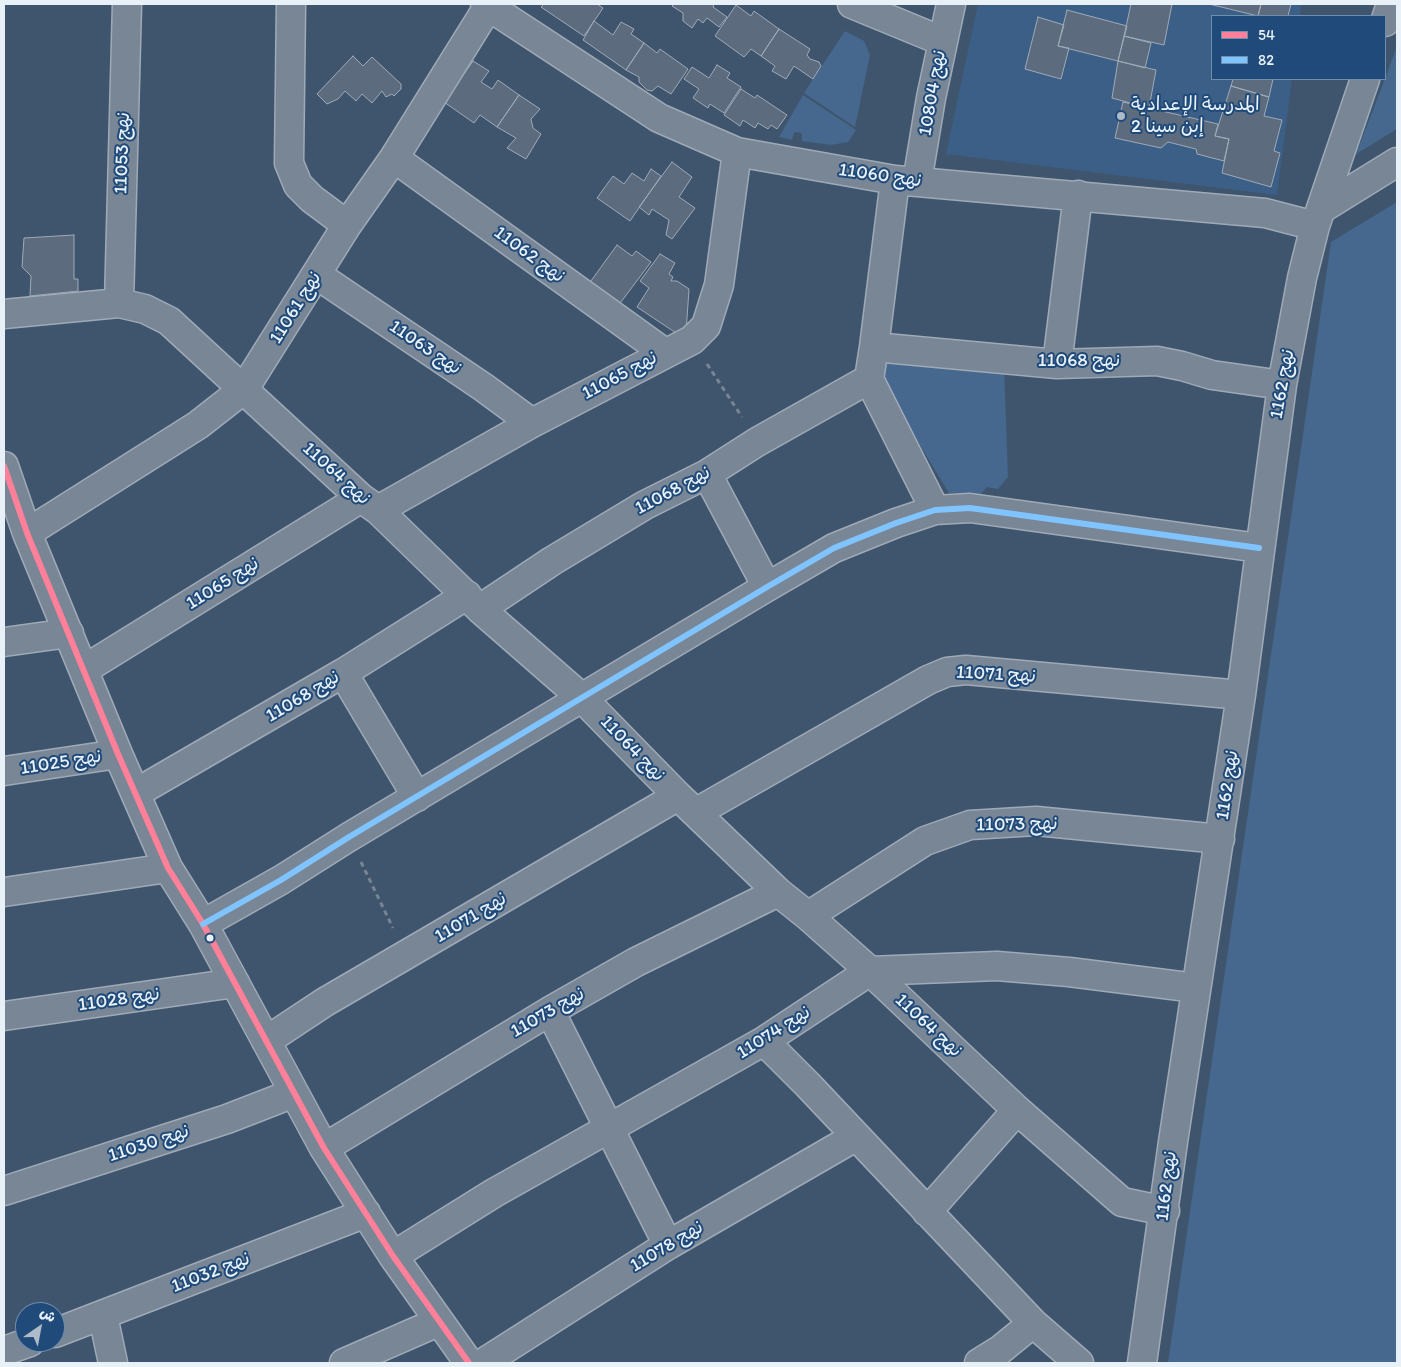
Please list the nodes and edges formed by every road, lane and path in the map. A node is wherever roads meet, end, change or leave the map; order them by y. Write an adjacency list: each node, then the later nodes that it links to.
1 (127, 4): 18 (street, نهج 11053)
2 (291, 4): 16 (street)
3 (852, 4): 8 (street)
4 (951, 4): 8 (street, نهج 10804)
5 (1391, 4): 7 (street)
6 (487, 5): 10 (street, نهج 11060); 11 (street, نهج 11061)
7 (1386, 19)
8 (942, 41): 13 (street, نهج 10804)
9 (1365, 80): 15 (street, نهج 1162)
10 (737, 152): 13 (street, نهج 11060); 20 (street, نهج 11065)
11 (394, 158): 16 (street, نهج 11061); 22 (street, نهج 11062)
12 (1397, 162): 15 (street)
13 (906, 181): 14 (street, نهج 11060); 21 (street)
14 (1078, 195): 15 (street, نهج 11060); 23 (street)
15 (1318, 218): 25 (street, نهج 1162)
16 (347, 225): 17 (street, نهج 11061)
17 (317, 275): 26 (street, نهج 11061); 27 (street, نهج 11063)
18 (119, 303): 19 (street, نهج 11064); 26 (street, نهج 11064)
19 (4, 314)
20 (692, 340): 22 (street, نهج 11065); 28 (path)
21 (874, 347): 23 (street, نهج 11068); 24 (street)
22 (665, 353): 27 (street, نهج 11065)
23 (1058, 364): 25 (street, نهج 11068)
24 (869, 379): 28 (street, نهج 11068); 32 (street)
25 (1282, 385): 34 (street, نهج 1162)
26 (244, 389): 31 (street, نهج 11064); 33 (street, نهج 11061)
27 (532, 423): 31 (street, نهج 11065)
28 (757, 442): 30 (street, نهج 11068)
29 (4, 466): 33 (street)
30 (707, 474): 35 (street); 36 (street, نهج 11068)
31 (369, 504): 36 (street, نهج 11064); 39 (street, نهج 11065)
32 (935, 510): 34 (street); 35 (street)
33 (17, 520): 37 (street)
34 (1259, 548): 41 (street, نهج 1162)
35 (767, 587): 42 (street)
36 (474, 602): 40 (street, نهج 11068); 42 (street, نهج 11064)
37 (69, 633): 38 (street); 39 (street)
38 (4, 642)
39 (85, 669): 43 (street)
40 (343, 673): 45 (street, نهج 11068); 46 (street)
41 (1241, 695): 47 (street, نهج 11071); 49 (street, نهج 1162)
42 (582, 698): 46 (street); 47 (street, نهج 11064)
43 (118, 754): 44 (street, نهج 11025); 45 (street)
44 (4, 771)
45 (136, 793): 50 (street)
46 (417, 797): 48 (street)
47 (687, 804): 52 (street, نهج 11064); 55 (street, نهج 11071)
48 (349, 837): 54 (street); 55 (path)
49 (1220, 839): 53 (street, نهج 11073); 58 (street, نهج 1162)
50 (168, 868): 51 (street); 54 (street)
51 (4, 892)
52 (778, 892): 53 (street, نهج 11064); 59 (street, نهج 11073)
53 (808, 916): 56 (street, نهج 11064)
54 (202, 924): 57 (street)
55 (407, 956): 61 (street, نهج 11071)
56 (870, 971): 58 (street); 62 (street, نهج 11074); 64 (street, نهج 11064)
57 (235, 983): 60 (street, نهج 11028); 61 (street)
58 (1196, 988): 69 (street, نهج 1162)
59 (550, 1012): 65 (street); 67 (street, نهج 11073)
60 (4, 1016)
61 (266, 1041): 63 (street)
62 (764, 1041): 65 (street, نهج 11074); 66 (street)
63 (294, 1093): 67 (street); 68 (street, نهج 11030)
64 (1017, 1110): 69 (street, نهج 11064); 71 (street)
65 (609, 1129): 72 (street); 73 (street, نهج 11074)
66 (855, 1136): 71 (street); 72 (street, نهج 11078)
67 (324, 1148): 70 (street)
68 (4, 1191)
69 (1165, 1211): 84 (street, نهج 1162)
70 (366, 1212): 73 (street); 74 (street, نهج 11032)
71 (926, 1212): 76 (street)
72 (668, 1245): 81 (street, نهج 11078)
73 (393, 1256): 75 (street)
74 (103, 1316): 77 (street, نهج 11032); 78 (street)
75 (438, 1322): 79 (street); 80 (street)
76 (1033, 1323): 82 (street); 83 (street)
77 (65, 1329)
78 (113, 1363)
79 (344, 1363)
80 (469, 1363)
81 (483, 1363)
82 (979, 1363)
83 (1079, 1363)
84 (1142, 1363)

